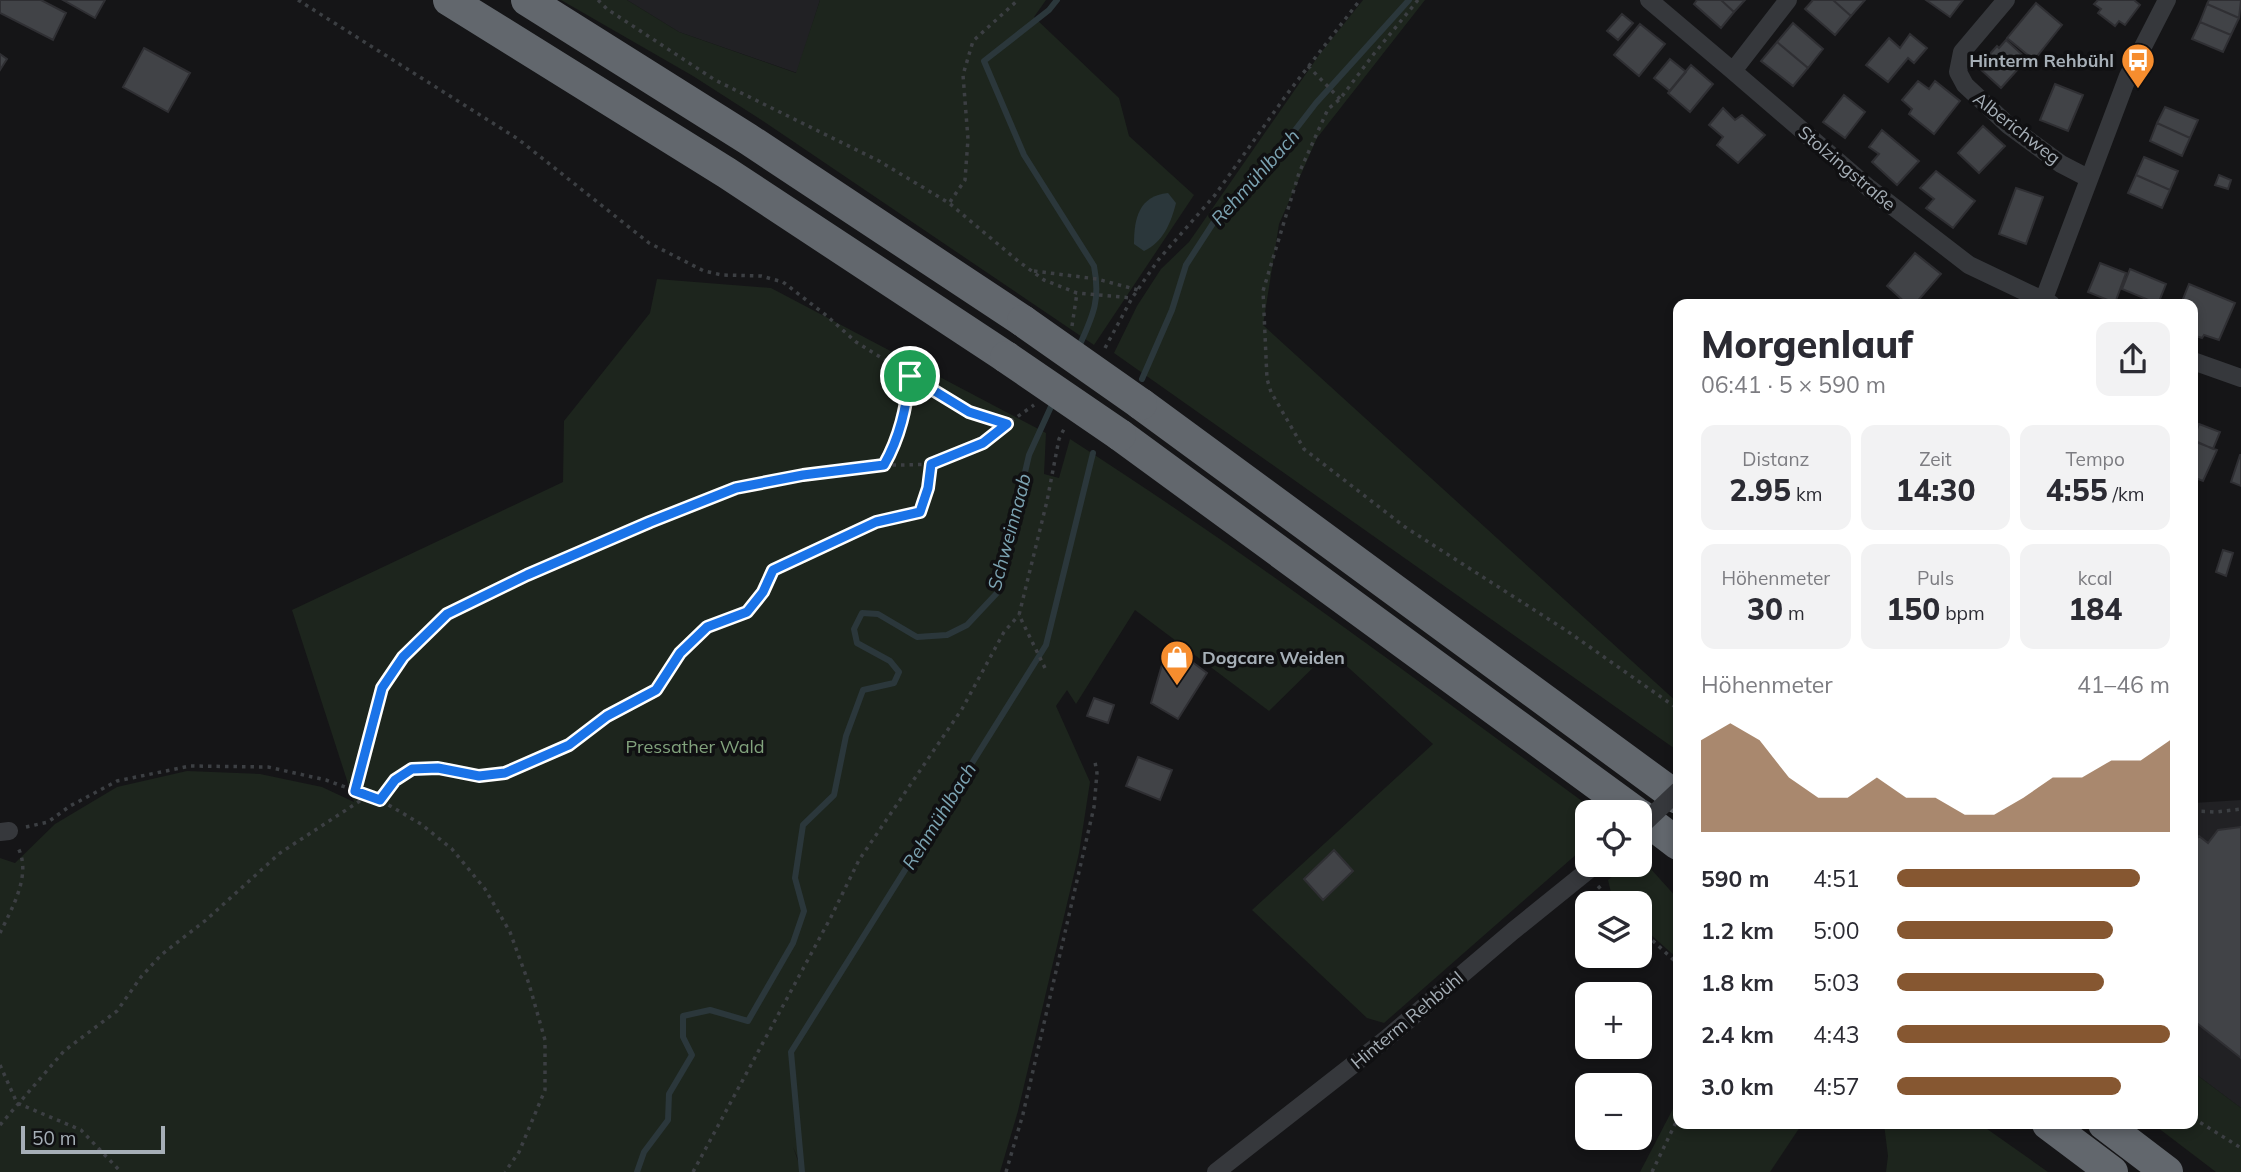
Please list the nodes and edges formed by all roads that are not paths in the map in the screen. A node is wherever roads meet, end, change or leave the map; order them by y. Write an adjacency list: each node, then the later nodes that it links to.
1 (449, 0): 15 (highway, bridge)
2 (527, 0): 13 (highway, bridge)
3 (1649, 0): 7 (street, Stolzingstraße)
4 (1788, 0): 7 (street)
5 (2006, 0): 8 (street, Alberichweg)
6 (2167, 0): 8 (street)
7 (1733, 71): 9 (street, Stolzingstraße)
8 (2088, 178): 10 (street)
9 (2038, 299)
10 (2047, 299)
11 (2198, 363): 12 (street)
12 (2241, 378)
13 (1673, 794)
14 (1673, 796): 16 (street, bridge)
15 (1619, 800)
16 (1652, 816)
17 (1652, 824): 18 (highway)
18 (1673, 840)
19 (1580, 877): 23 (street, Hinterm Rehbühl)
20 (2055, 1129): 24 (highway)
21 (2111, 1129): 22 (highway)
22 (2165, 1169)
23 (1216, 1172)
24 (2112, 1172)

